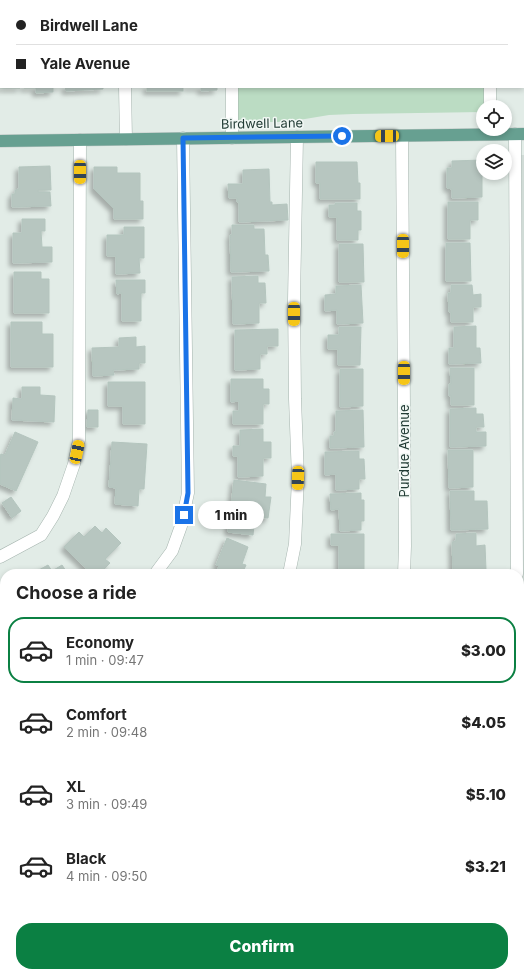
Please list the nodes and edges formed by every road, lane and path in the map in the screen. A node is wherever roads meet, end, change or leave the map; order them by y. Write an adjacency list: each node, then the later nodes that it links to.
1 (125, 88): 11 (street)
2 (232, 88): 10 (street)
3 (490, 88): 4 (street)
4 (490, 100)
5 (476, 133): 7 (main road, Birdwell Lane)
6 (520, 134): 18 (street)
7 (402, 136): 8 (main road, Birdwell Lane); 17 (street, Purdue Avenue)
8 (297, 137): 10 (main road, Birdwell Lane); 16 (street)
9 (183, 138): 10 (main road, Birdwell Lane); 11 (main road, Birdwell Lane); 15 (street)
10 (232, 138)
11 (126, 139): 12 (main road, Birdwell Lane)
12 (80, 140): 13 (main road, Birdwell Lane); 14 (street)
13 (0, 141)
14 (0, 557)
15 (159, 569)
16 (290, 569)
17 (404, 569)
18 (517, 569)

